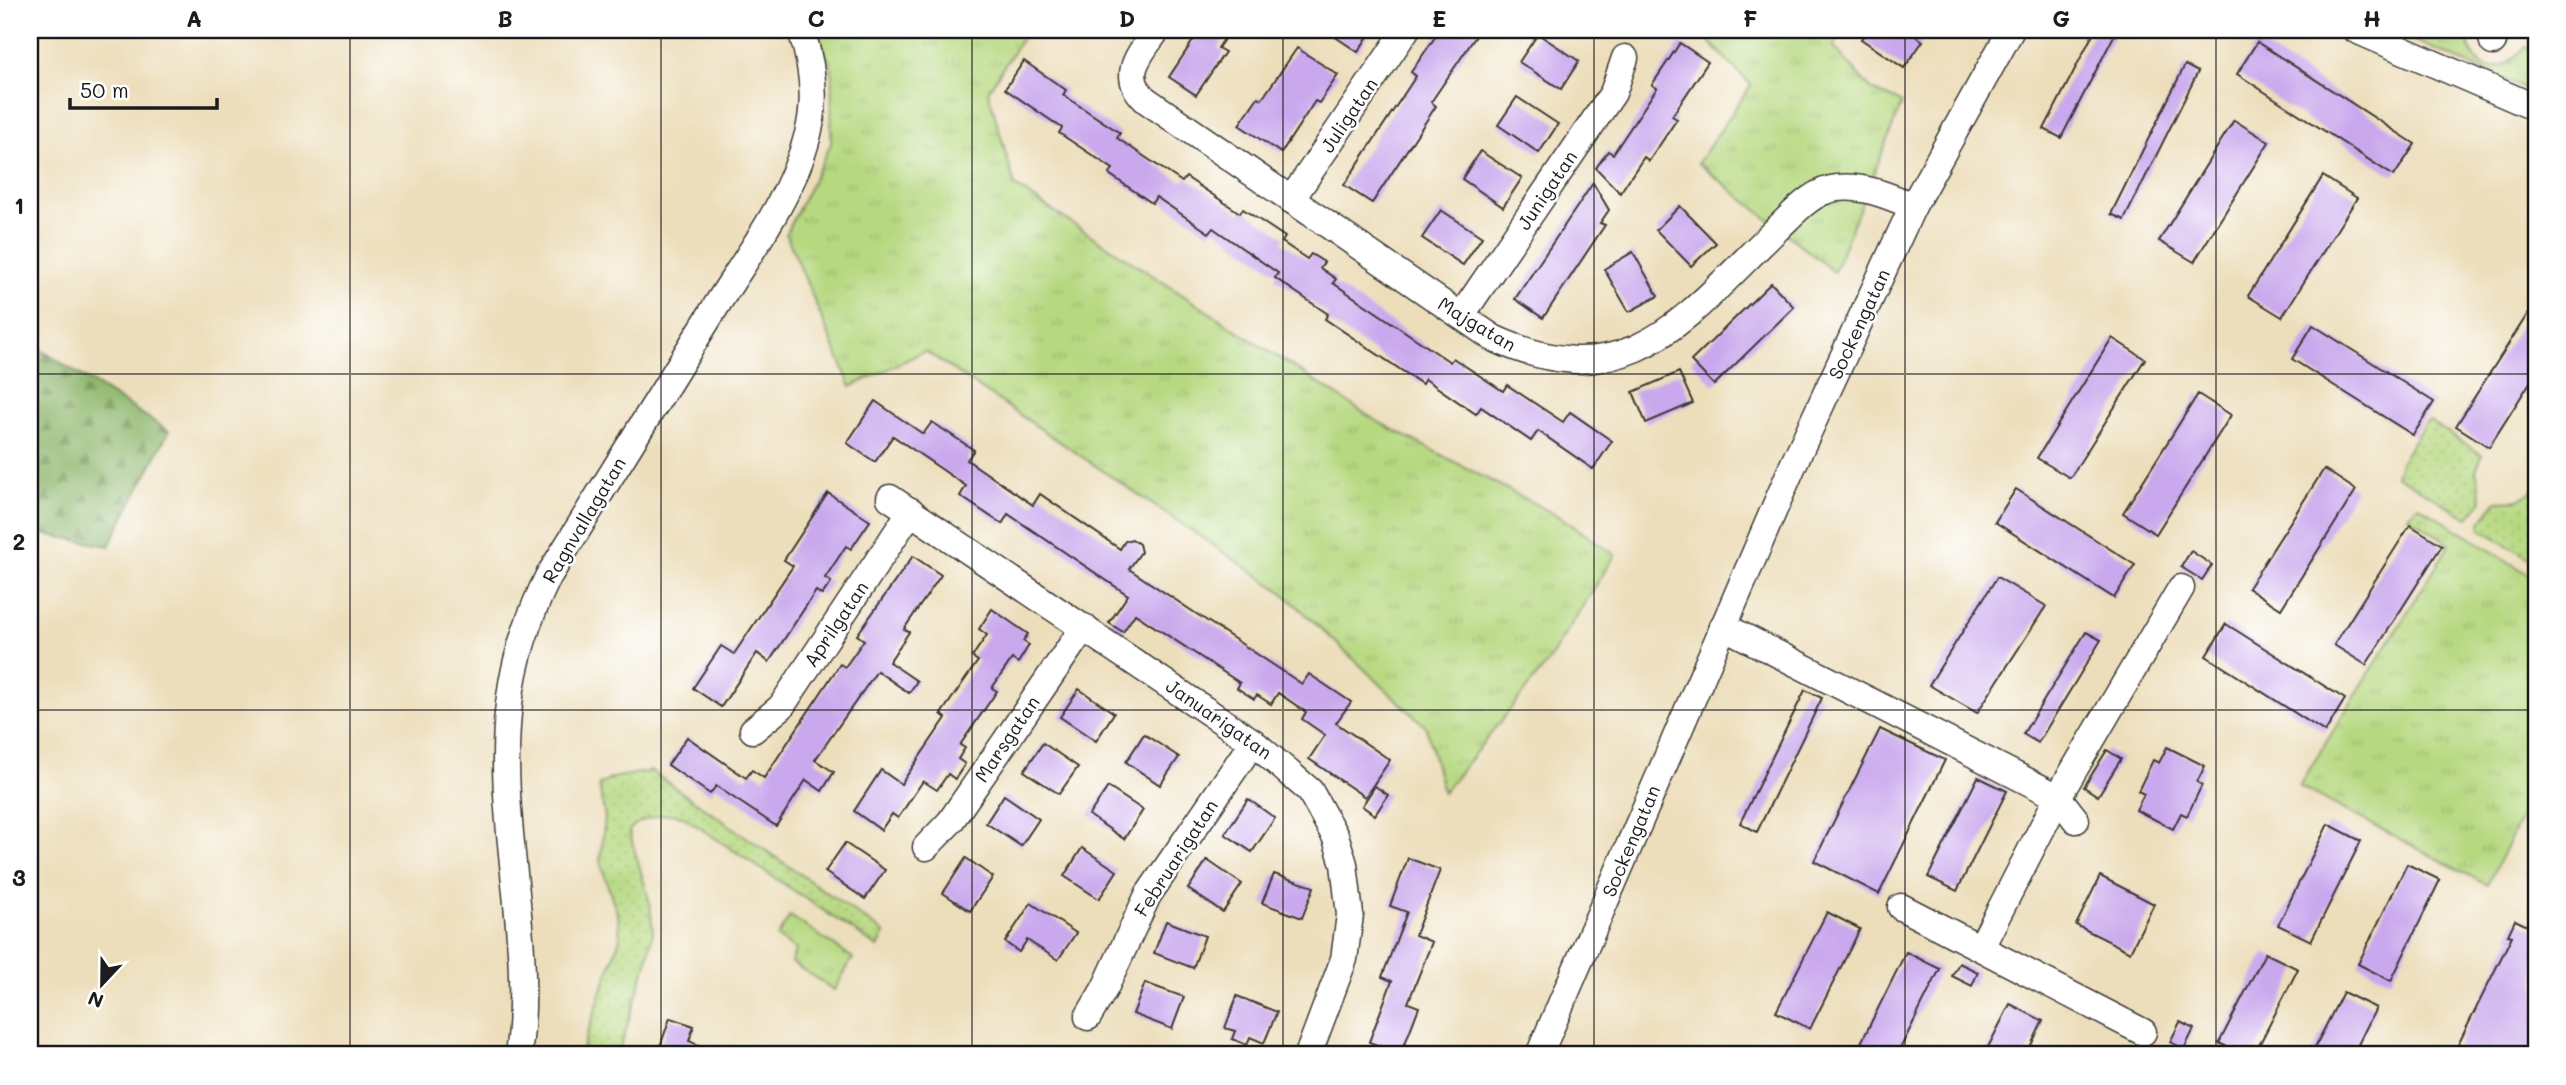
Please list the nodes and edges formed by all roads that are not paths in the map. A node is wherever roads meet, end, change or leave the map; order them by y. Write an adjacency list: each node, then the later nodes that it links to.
1 (801, 30): 25 (street, Ragnvallagatan)
2 (1157, 30): 8 (street, Majgatan)
3 (1406, 30): 8 (street, Juligatan)
4 (2011, 30): 9 (street, Sockengatan)
5 (2356, 30): 7 (street)
6 (1625, 58): 10 (street, Junigatan)
7 (2536, 108)
8 (1291, 200): 10 (street, Majgatan)
9 (1913, 206): 10 (street, Majgatan); 13 (street, Sockengatan)
10 (1461, 316)
11 (900, 504): 14 (street, Januarigatan); 15 (street, Aprilgatan)
12 (2181, 588): 17 (street)
13 (1723, 626): 17 (street); 24 (street, Sockengatan)
14 (1084, 627): 16 (street, Januarigatan); 19 (street, Marsgatan)
15 (753, 730)
16 (1253, 742): 22 (street, Februarigatan); 26 (street, Januarigatan)
17 (2058, 797): 18 (street); 21 (street)
18 (2076, 820)
19 (926, 847)
20 (1901, 907): 21 (street)
21 (1981, 947): 23 (street)
22 (1088, 1017)
23 (2143, 1032)
24 (1544, 1054)
25 (518, 1055)
26 (1308, 1055)

